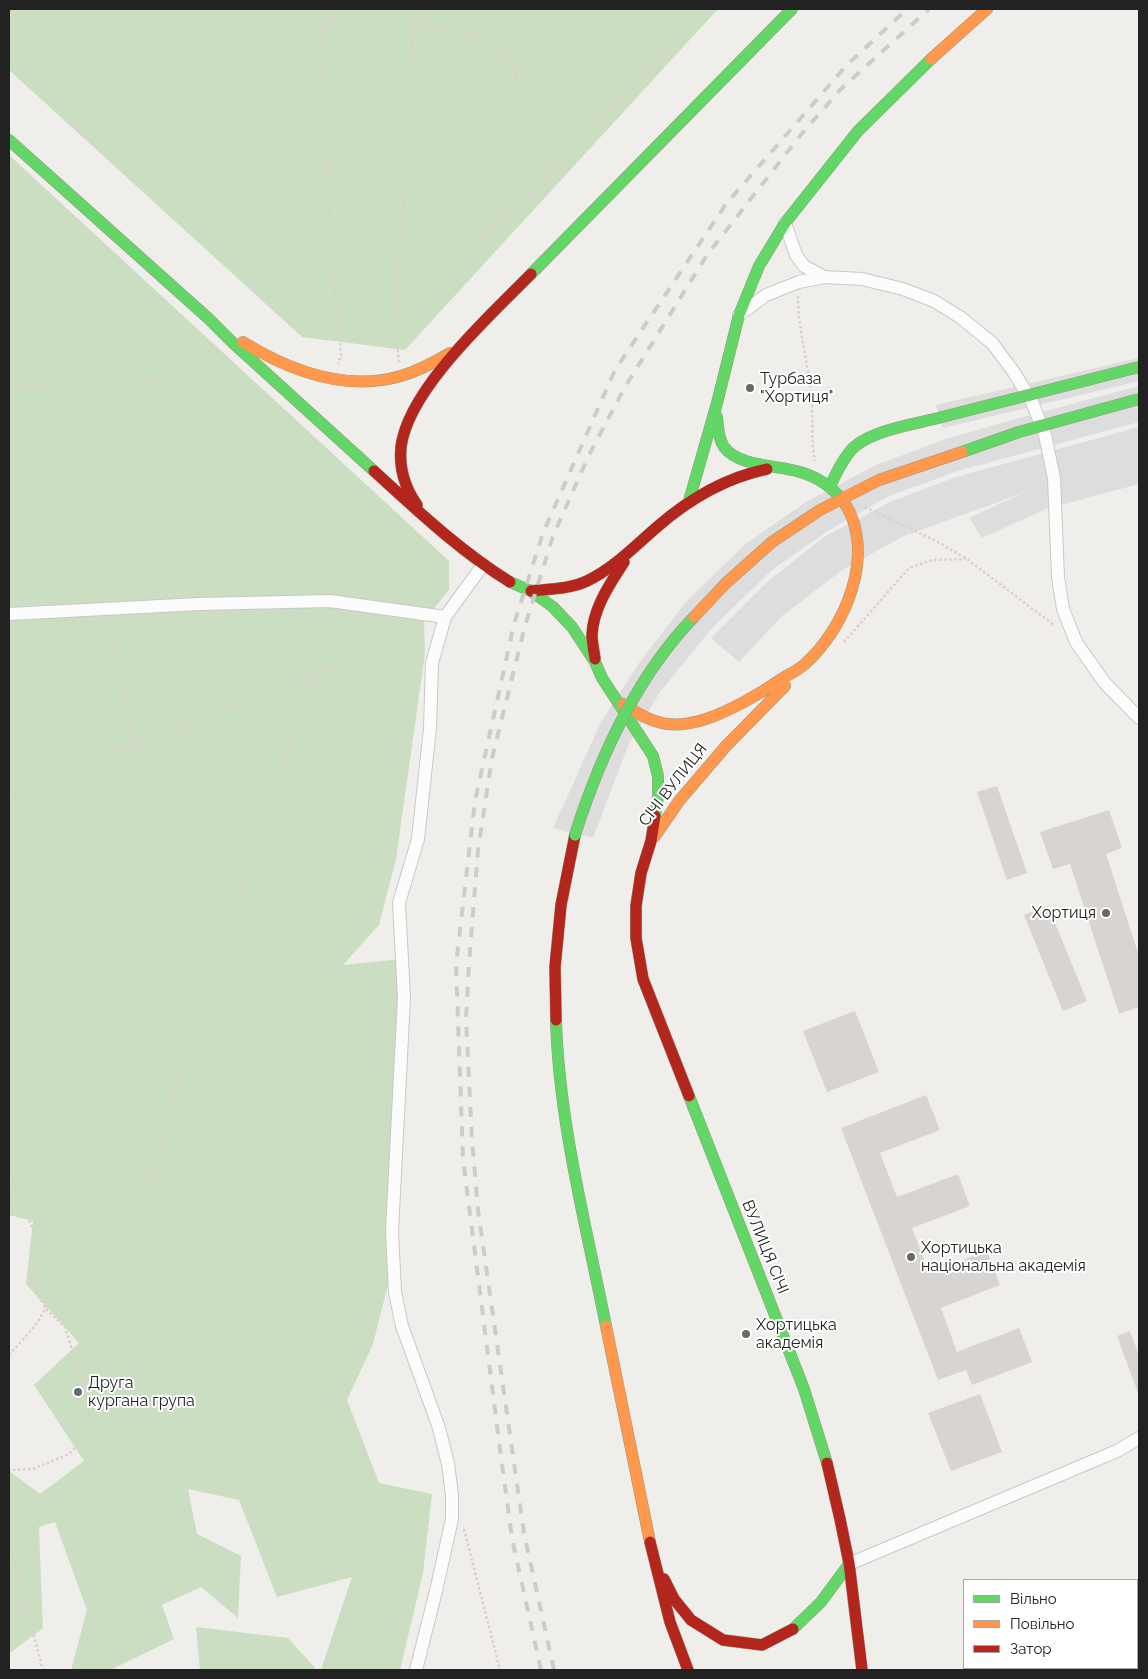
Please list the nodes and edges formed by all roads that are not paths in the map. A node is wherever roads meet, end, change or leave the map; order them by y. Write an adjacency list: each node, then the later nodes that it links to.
1 (792, 9): 8 (main road)
2 (987, 9): 4 (main road)
3 (9, 140): 7 (main road)
4 (785, 223): 5 (street); 6 (main road)
5 (824, 277): 6 (street); 24 (street)
6 (739, 315): 11 (main road)
7 (210, 319): 8 (main road); 15 (main road)
8 (460, 347): 15 (main road)
9 (1139, 367): 13 (main road, bridge)
10 (1139, 399): 27 (main road, bridge)
11 (717, 404): 12 (main road); 14 (main road)
12 (776, 468): 13 (main road); 14 (main road)
13 (830, 487): 22 (main road)
14 (690, 501): 16 (main road)
15 (429, 521): 17 (main road)
16 (634, 548): 18 (main road); 21 (main road)
17 (483, 565): 18 (main road); 20 (street)
18 (531, 591): 21 (main road)
19 (9, 614): 20 (street)
20 (445, 617): 29 (street)
21 (595, 662): 23 (main road, СІЧІ ВУЛИЦЯ)
22 (806, 664): 23 (main road); 25 (main road, СІЧІ ВУЛИЦЯ)
23 (614, 698): 25 (main road, СІЧІ ВУЛИЦЯ)
24 (1139, 718)
25 (651, 841): 28 (main road, ВУЛИЦЯ СІЧІ)
26 (1139, 1438): 28 (street)
27 (652, 1556): 28 (main road); 30 (main road)
28 (849, 1564): 31 (main road, ВУЛИЦЯ СІЧІ)
29 (416, 1670)
30 (688, 1670)
31 (862, 1670)

